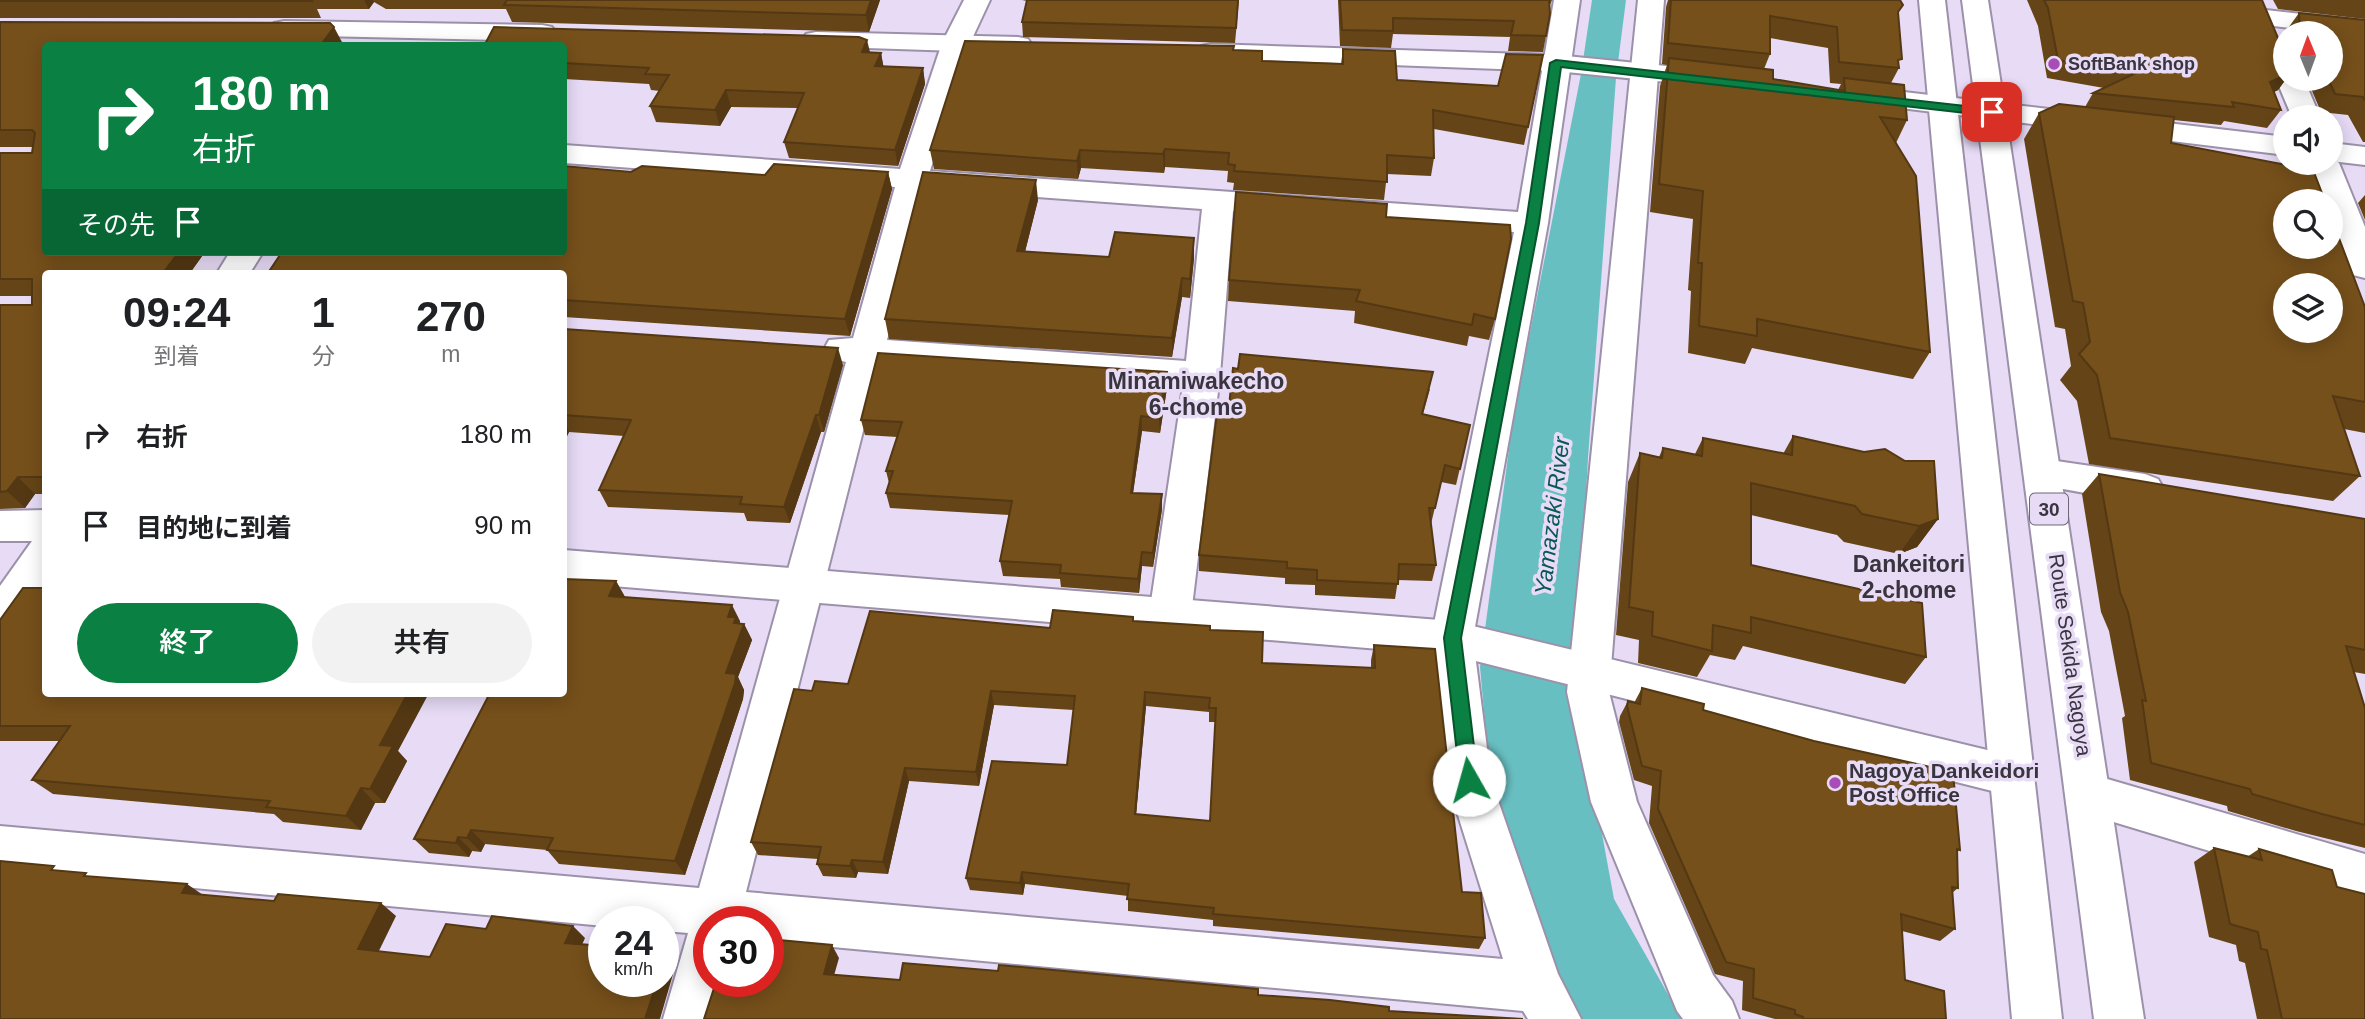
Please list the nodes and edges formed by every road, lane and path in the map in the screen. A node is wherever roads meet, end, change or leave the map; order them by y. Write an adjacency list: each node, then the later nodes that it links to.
1 (977, 0): 12 (street)
2 (1567, 0): 15 (street)
3 (1651, 0): 16 (street)
4 (1932, 0): 19 (street)
5 (1975, 0): 20 (street, Route Sekida Nagoya / 30)
6 (398, 28): 7 (street); 10 (street)
7 (260, 29)
8 (2365, 29): 9 (street)
9 (2343, 33)
10 (565, 34)
11 (788, 39): 12 (street)
12 (956, 43): 13 (street); 26 (street)
13 (1038, 46)
14 (1188, 51): 15 (street)
15 (1556, 63): 16 (street); 28 (street)
16 (1639, 70): 17 (street); 43 (street)
17 (1739, 82)
18 (1820, 92): 19 (street)
19 (1942, 106): 20 (street); 44 (street)
20 (1992, 112): 21 (street); 33 (street, Route Sekida Nagoya / 30)
21 (2273, 144)
22 (2343, 153): 24 (street)
23 (567, 154): 26 (street)
24 (2365, 156)
25 (2329, 175): 29 (street)
26 (912, 180): 27 (street); 31 (street)
27 (1218, 201): 28 (street); 32 (street)
28 (1532, 223): 42 (street)
29 (2365, 267)
30 (811, 348): 31 (street)
31 (867, 351): 32 (street); 39 (street)
32 (1202, 375): 40 (street)
33 (2043, 473): 34 (street); 45 (street, Route Sekida Nagoya / 30)
34 (2178, 494)
35 (0, 526): 36 (street)
36 (42, 526)
37 (42, 557): 41 (street)
38 (567, 566): 39 (street)
39 (804, 585): 40 (street); 48 (street)
40 (1170, 615): 42 (street)
41 (0, 619)
42 (1464, 641): 43 (street); 52 (street)
43 (1586, 670): 44 (street); 54 (street)
44 (2012, 776): 55 (street)
45 (2090, 795): 47 (street); 56 (street, Route Sekida Nagoya / 30)
46 (0, 848): 49 (street)
47 (2365, 876)
48 (718, 906)
49 (693, 923)
50 (784, 932): 52 (street)
51 (694, 997): 53 (street)
52 (1546, 1003)
53 (688, 1019)
54 (1714, 1019)
55 (2037, 1019)
56 (2119, 1019)

